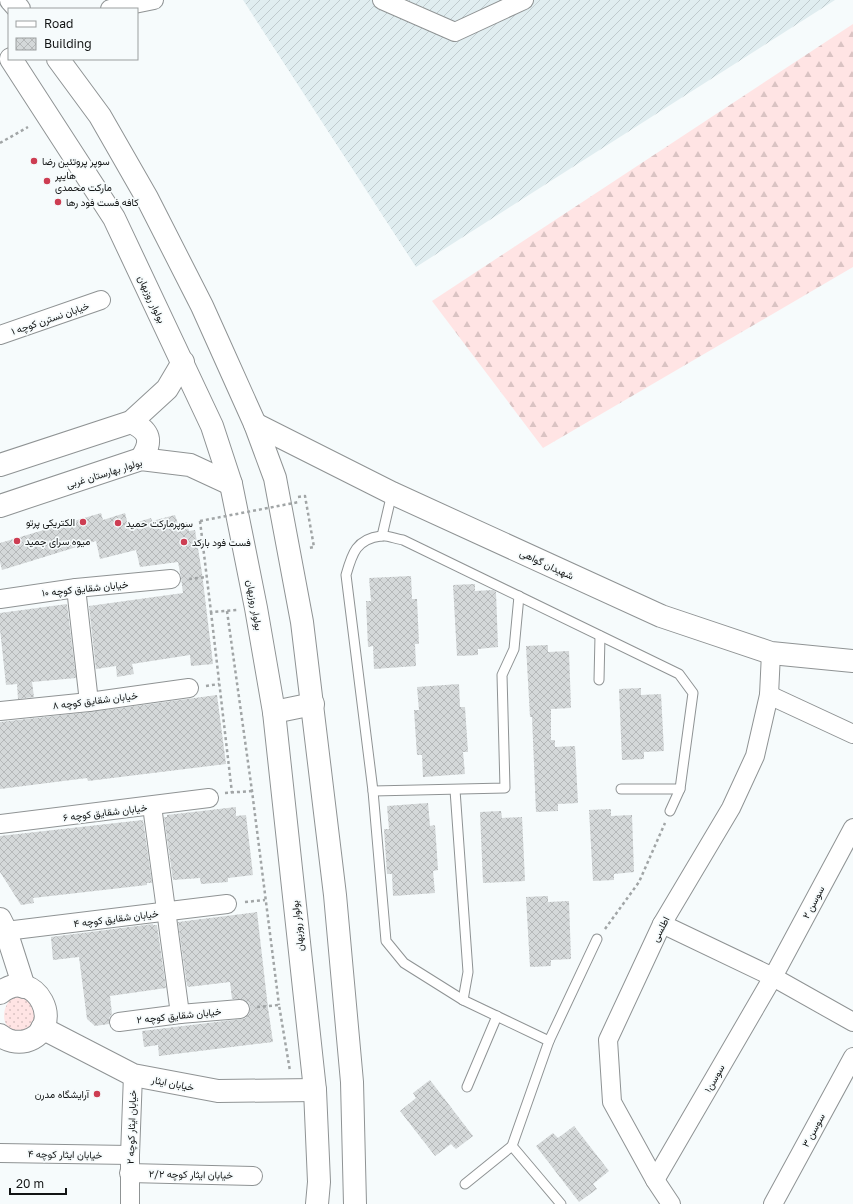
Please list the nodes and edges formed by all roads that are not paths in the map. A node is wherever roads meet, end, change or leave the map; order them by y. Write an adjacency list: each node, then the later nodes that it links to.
1 (11, 0): 5 (main road)
2 (154, 0): 6 (street)
3 (382, 0): 4 (street)
4 (524, 0)
5 (18, 8)
6 (115, 8)
7 (0, 45): 8 (main road)
8 (8, 55)
9 (12, 60): 13 (main road, بولوار روزبهان)
10 (59, 60): 15 (main road)
11 (101, 300): 12 (street, خیابان نسترن کوچه ۱)
12 (0, 335)
13 (183, 362): 14 (main road); 18 (main road, بولوار روزبهان)
14 (131, 422): 16 (main road); 17 (main road)
15 (255, 424): 19 (main road, شهیدان گواهی); 33 (main road)
16 (141, 459): 18 (main road, بولوار بهارستان غربی); 20 (main road, بولوار بهارستان غربی)
17 (0, 465)
18 (231, 484): 35 (main road, بولوار روزبهان)
19 (392, 493): 21 (lane); 27 (main road, شهیدان گواهی)
20 (0, 506)
21 (382, 536): 24 (lane); 40 (lane)
22 (170, 579): 23 (street, خیابان شقایق کوچه ۱۰)
23 (76, 588): 25 (street, خیابان شقایق کوچه ۱۰); 32 (street)
24 (519, 596): 26 (lane); 39 (lane)
25 (0, 599)
26 (600, 636): 29 (lane); 38 (lane)
27 (771, 653): 28 (main road, شهیدان گواهی); 31 (street, اطلسی)
28 (853, 661)
29 (599, 680)
30 (190, 688): 32 (street, خیابان شقایق کوچه ۸)
31 (769, 695): 36 (street); 48 (street, اطلسی)
32 (89, 702): 34 (street, خیابان شقایق کوچه ۸)
33 (313, 704): 35 (main road); 75 (main road)
34 (0, 711)
35 (274, 712): 66 (main road, بولوار روزبهان)
36 (853, 734)
37 (621, 789): 38 (lane)
38 (680, 789): 43 (lane)
39 (455, 790): 40 (lane); 54 (lane)
40 (373, 791): 54 (lane)
41 (209, 798): 42 (street, خیابان شقایق کوچه ۶)
42 (152, 806): 44 (street, خیابان شقایق کوچه ۶); 47 (street)
43 (670, 811)
44 (0, 824)
45 (853, 828): 51 (street, سوسن ۲)
46 (227, 904): 47 (street, خیابان شقایق کوچه ۴)
47 (166, 912): 49 (street, خیابان شقایق کوچه ۴); 56 (street)
48 (662, 924): 51 (street); 71 (street, اطلسی)
49 (3, 925): 52 (main road)
50 (597, 939): 62 (lane)
51 (773, 977): 59 (street); 71 (street, سوسن۱)
52 (24, 987): 53 (main road); 60 (main road)
53 (0, 994)
54 (463, 1000): 57 (lane)
55 (240, 1009): 56 (street, خیابان شقایق کوچه ۲)
56 (180, 1014): 58 (street, خیابان شقایق کوچه ۲)
57 (497, 1016): 62 (lane); 65 (lane)
58 (118, 1022)
59 (853, 1022)
60 (42, 1028): 61 (main road); 64 (main road, خیابان ایثار)
61 (0, 1035)
62 (549, 1041): 67 (lane)
63 (853, 1057): 78 (street, سوسن ۳)
64 (133, 1075): 66 (main road, خیابان ایثار); 69 (street, خیابان ایثار کوچه ۲)
65 (467, 1087)
66 (315, 1090): 74 (main road, بولوار روزبهان)
67 (512, 1146): 72 (lane); 76 (lane)
68 (0, 1153): 69 (street, خیابان ایثار کوچه ۴)
69 (130, 1164): 70 (street, خیابان ایثار کوچه ۲/۲); 73 (street, خیابان ایثار کوچه ۲)
70 (253, 1176)
71 (654, 1180): 77 (street, اطلسی)
72 (465, 1184)
73 (130, 1204)
74 (318, 1204)
75 (355, 1204)
76 (561, 1204)
77 (671, 1204)
78 (772, 1204)

